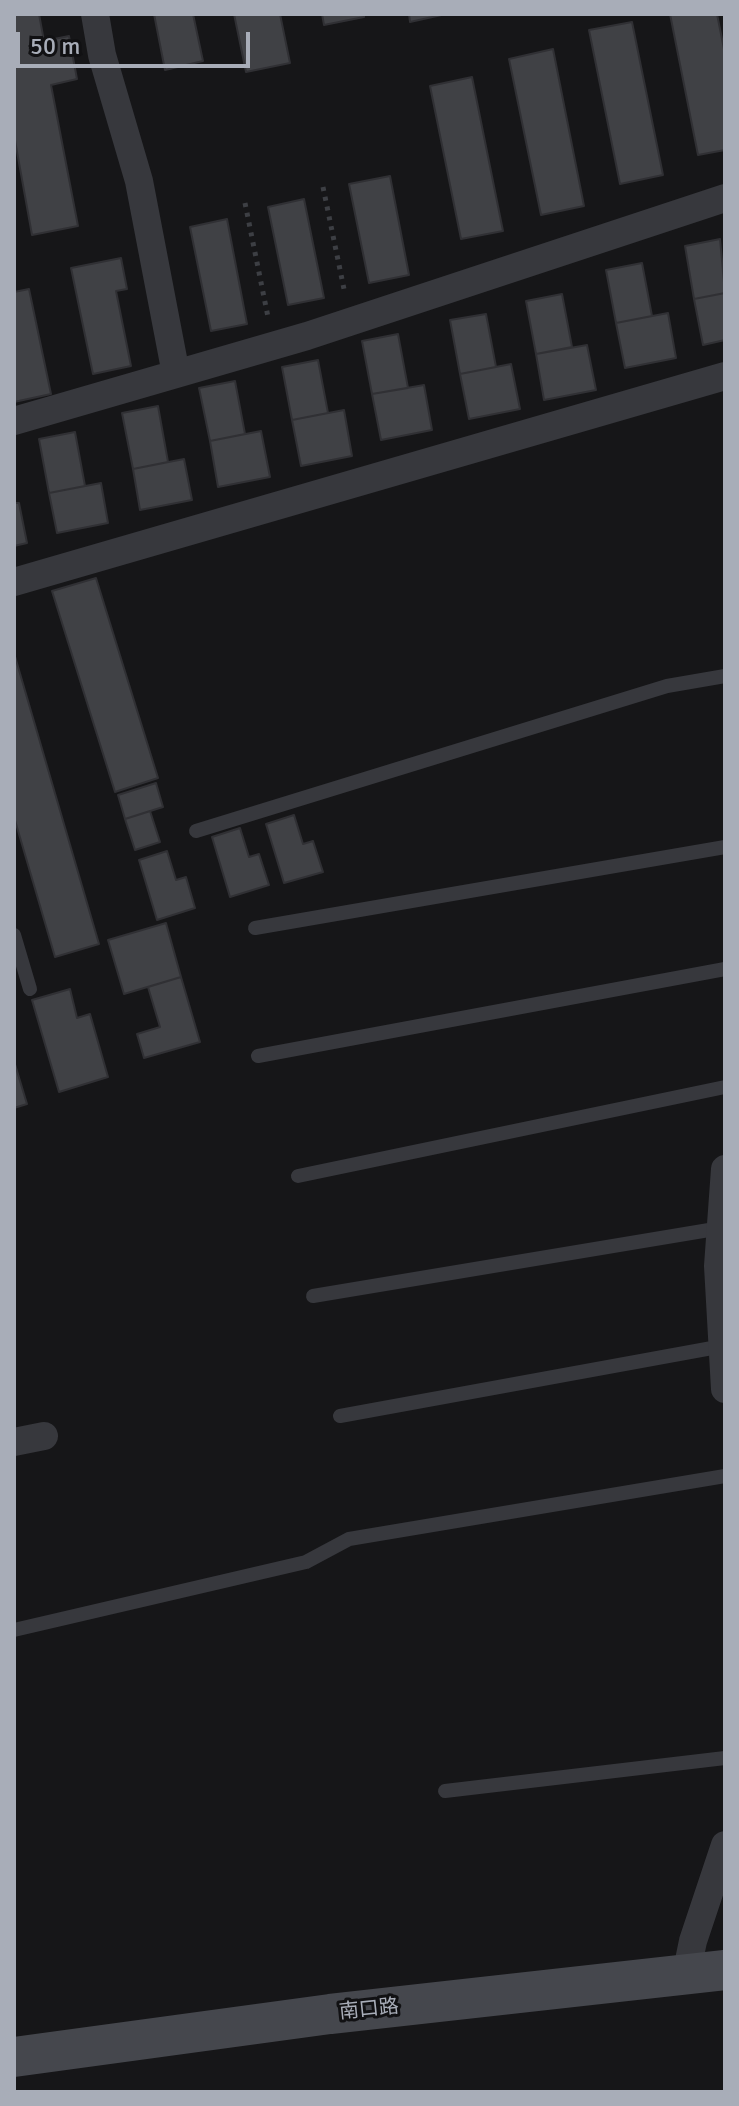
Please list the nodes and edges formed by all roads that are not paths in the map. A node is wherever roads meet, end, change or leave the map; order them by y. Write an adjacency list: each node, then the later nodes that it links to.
1 (95, 14): 3 (street)
2 (725, 198): 3 (street)
3 (176, 374): 5 (street)
4 (725, 376): 6 (street)
5 (14, 421)
6 (14, 582)
7 (725, 676): 8 (lane)
8 (196, 831)
9 (725, 847): 10 (lane)
10 (255, 928)
11 (14, 935): 13 (lane)
12 (725, 969): 14 (lane)
13 (30, 989)
14 (258, 1056)
15 (725, 1087): 17 (lane)
16 (725, 1169): 18 (street)
17 (298, 1176)
18 (721, 1228): 19 (lane); 20 (street)
19 (313, 1296)
20 (723, 1346): 21 (street); 22 (lane)
21 (725, 1389)
22 (340, 1416)
23 (44, 1436): 24 (street)
24 (14, 1442)
25 (725, 1476): 26 (lane)
26 (14, 1630)
27 (725, 1758): 28 (lane)
28 (445, 1791)
29 (725, 1845): 31 (street)
30 (725, 1970): 31 (main road, 南口路)
31 (686, 1975): 32 (main road, 南口路)
32 (14, 2057)

